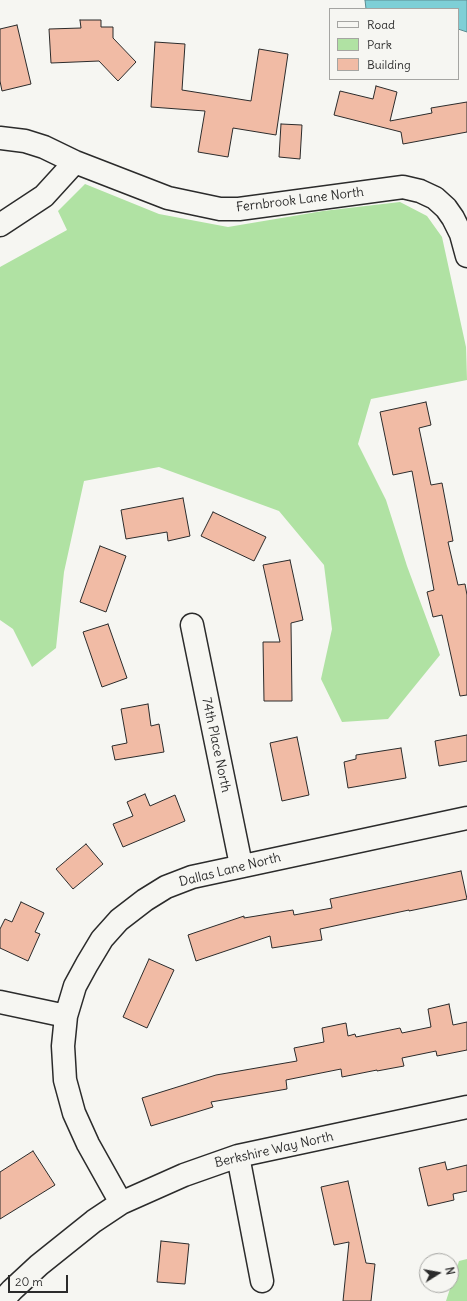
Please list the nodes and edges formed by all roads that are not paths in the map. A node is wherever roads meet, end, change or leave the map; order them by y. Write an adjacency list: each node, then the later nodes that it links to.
1 (0, 138): 2 (street, Fernbrook Lane North)
2 (75, 162): 3 (street); 4 (street, Fernbrook Lane North)
3 (0, 225)
4 (467, 256)
5 (192, 626): 7 (street, 74th Place North)
6 (467, 818): 7 (street, Dallas Lane North)
7 (241, 865): 9 (street, Dallas Lane North)
8 (0, 1002): 9 (street)
9 (66, 1016): 12 (street, Dallas Lane North)
10 (467, 1107): 11 (street, Berkshire Way North)
11 (238, 1156): 12 (street, Berkshire Way North); 13 (street)
12 (121, 1203): 14 (street, Berkshire Way North)
13 (262, 1281)
14 (2, 1301)

